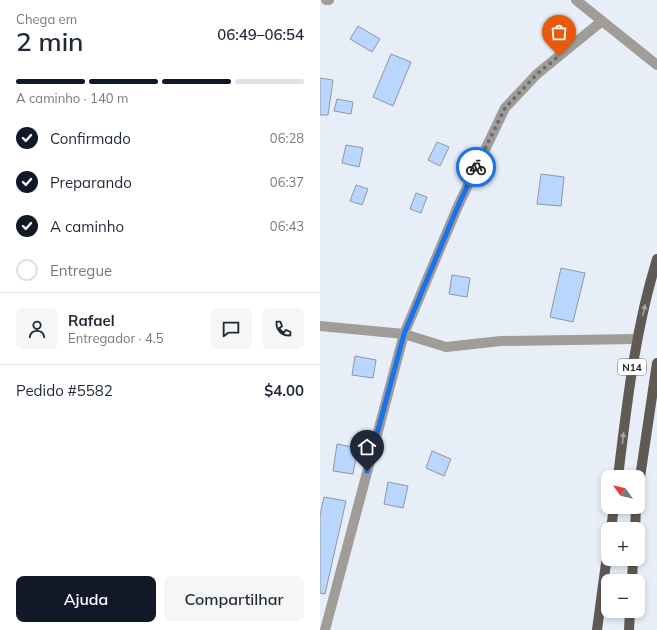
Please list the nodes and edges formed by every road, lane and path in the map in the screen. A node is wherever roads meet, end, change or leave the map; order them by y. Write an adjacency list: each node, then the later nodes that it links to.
1 (326, 0): 2 (street)
2 (329, 0)
3 (576, 0): 4 (street)
4 (602, 21): 5 (street); 8 (street)
5 (657, 65)
6 (657, 259): 9 (main road, N14, one-way to 6)
7 (320, 326): 8 (street)
8 (404, 334): 9 (street); 15 (street)
9 (638, 339): 11 (main road, N14, one-way to 9)
10 (657, 363): 12 (main road, N14)
11 (619, 470)
12 (641, 470)
13 (606, 566): 16 (main road)
14 (630, 618): 17 (main road)
15 (325, 630)
16 (597, 630)
17 (629, 630)

